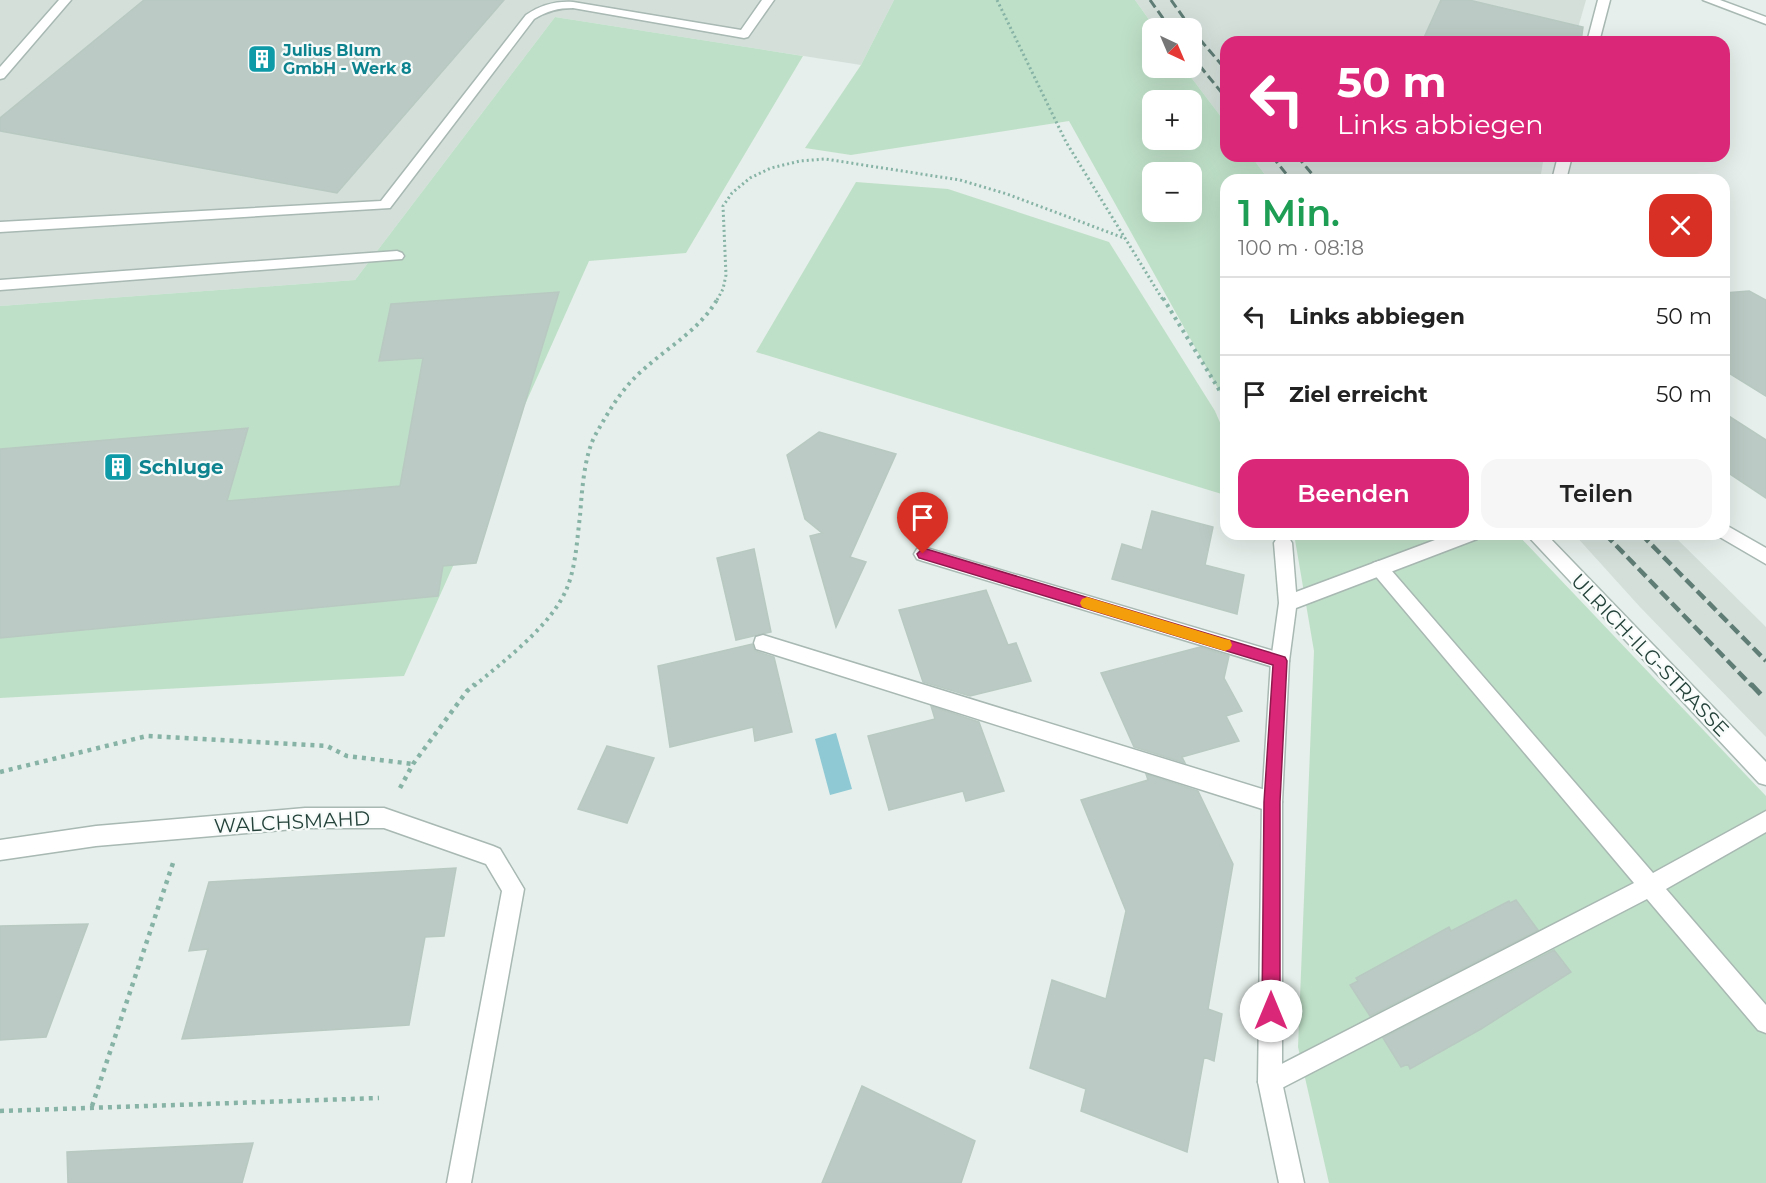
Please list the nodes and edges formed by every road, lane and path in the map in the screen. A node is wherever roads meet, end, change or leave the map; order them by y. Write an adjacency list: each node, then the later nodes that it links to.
1 (65, 0): 8 (street)
2 (768, 0): 9 (street)
3 (997, 0): 10 (path)
4 (1604, 0): 7 (street)
5 (1709, 0): 6 (street)
6 (1766, 21)
7 (1595, 36)
8 (0, 75)
9 (0, 227)
10 (1124, 238): 13 (path); 24 (path)
11 (397, 256): 12 (street)
12 (0, 285)
13 (1220, 391)
14 (1730, 535): 19 (street)
15 (1455, 540): 20 (street)
16 (1541, 540): 26 (street, ULRICH-ILG-STRASSE)
17 (1283, 543): 21 (street)
18 (923, 554): 23 (street)
19 (1766, 557)
20 (1378, 568): 21 (street); 32 (street)
21 (1288, 603): 23 (street)
22 (763, 643): 27 (street)
23 (1280, 661): 27 (street)
24 (412, 764): 25 (path); 28 (path)
25 (0, 772)
26 (1766, 776)
27 (1272, 802): 34 (street)
28 (384, 818): 30 (street, WALCHSMAHD); 38 (street, WALCHSMAHD)
29 (1766, 821): 32 (street)
30 (185, 828): 31 (street, WALCHSMAHD); 36 (path)
31 (0, 850)
32 (1650, 886): 33 (street); 34 (street)
33 (1766, 1022)
34 (1270, 1082): 39 (street)
35 (379, 1098): 36 (path)
36 (92, 1106): 37 (path)
37 (0, 1111)
38 (459, 1183)
39 (1292, 1183)

